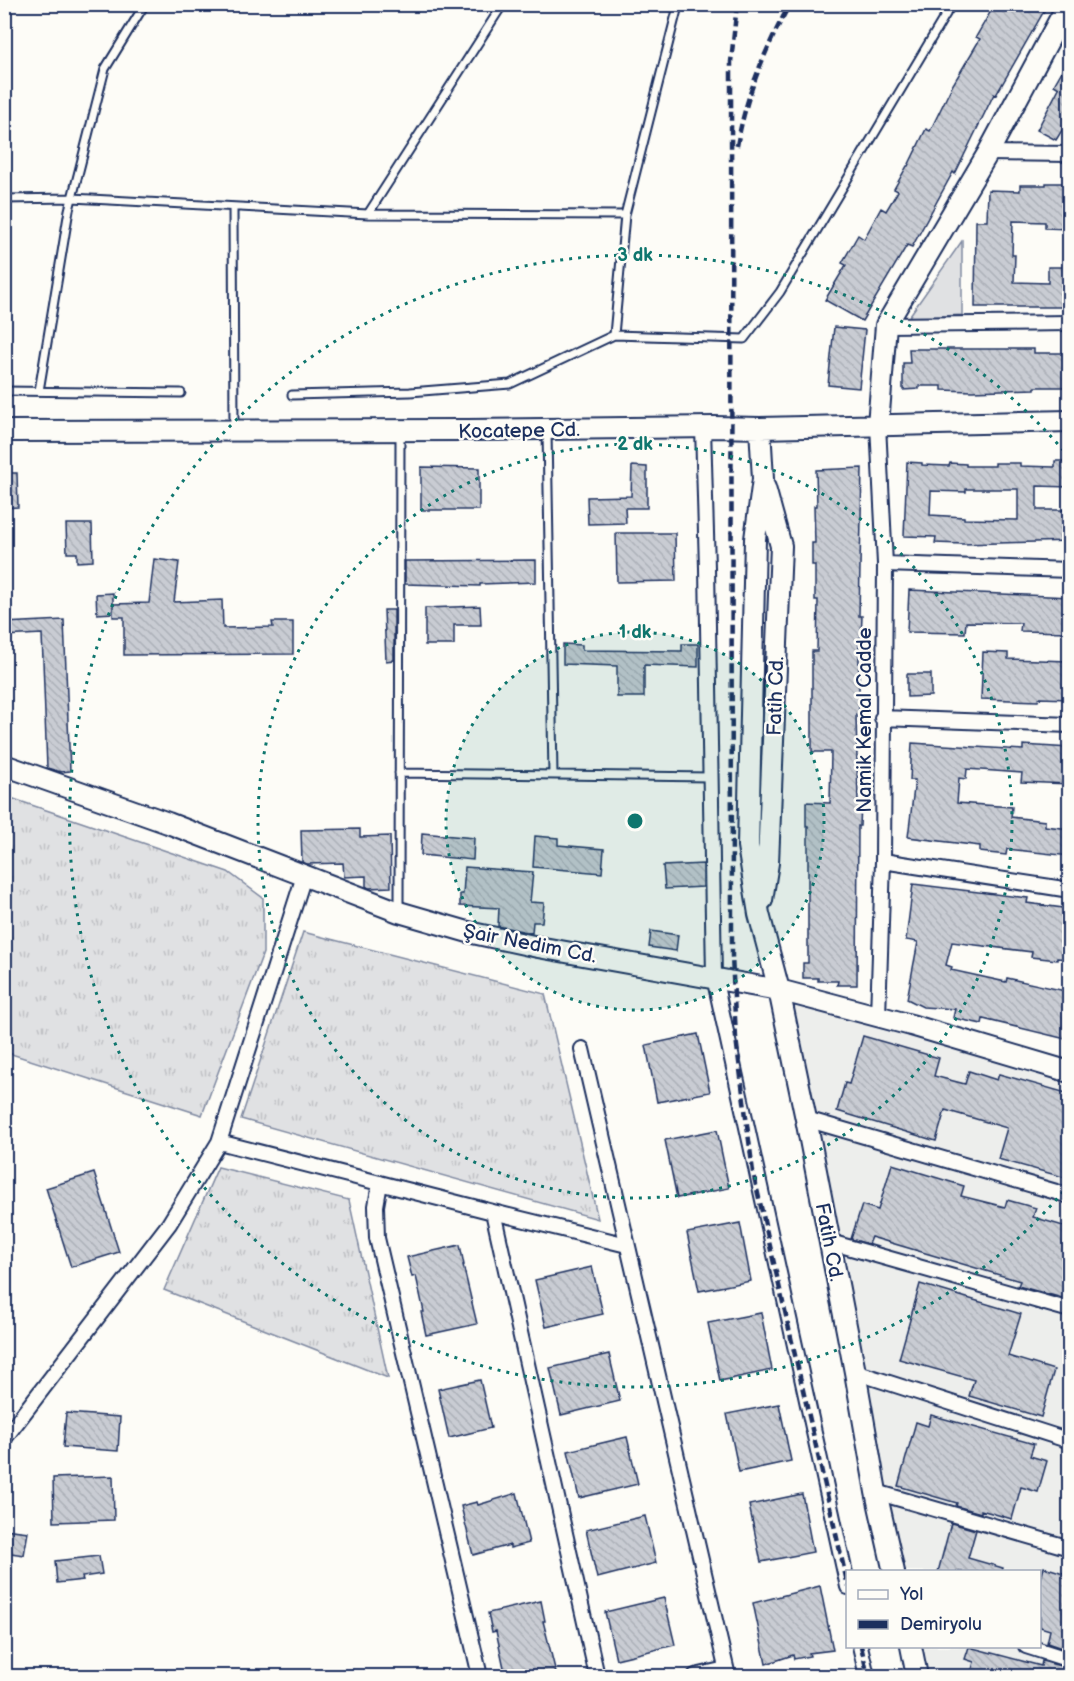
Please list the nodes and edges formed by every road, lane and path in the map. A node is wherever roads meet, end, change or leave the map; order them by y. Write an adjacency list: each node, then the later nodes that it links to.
1 (145, 4): 9 (lane)
2 (503, 4): 11 (lane)
3 (669, 4): 12 (lane)
4 (952, 4): 15 (lane)
5 (1068, 4): 6 (street)
6 (988, 153): 7 (street); 14 (street)
7 (1070, 154)
8 (4, 198): 9 (lane)
9 (72, 198): 10 (lane); 17 (lane)
10 (233, 207): 11 (lane); 27 (lane)
11 (368, 214): 12 (lane)
12 (626, 215): 15 (lane)
13 (1070, 323): 14 (street)
14 (886, 325): 21 (street)
15 (614, 335): 19 (lane)
16 (4, 391): 17 (lane)
17 (39, 391): 18 (lane)
18 (181, 393)
19 (292, 395)
20 (1070, 421): 21 (street, Kocatepe Cd.)
21 (878, 425): 23 (street, Kocatepe Cd.); 29 (street, Namik Kemal Cadde)
22 (703, 427): 23 (street, Kocatepe Cd.); 24 (street, Kocatepe Cd.); 36 (street)
23 (760, 428): 28 (street, Fatih Cd.)
24 (547, 430): 26 (street, Kocatepe Cd.); 35 (lane)
25 (4, 431): 27 (street, Kocatepe Cd.)
26 (400, 431): 27 (street, Kocatepe Cd.); 34 (lane)
27 (234, 432)
28 (763, 479): 41 (street, Fatih Cd.); 41 (street, Fatih Cd.)
29 (885, 564): 30 (street); 31 (street, Namik Kemal Cadde)
30 (1070, 570)
31 (882, 718): 32 (street); 37 (street, Namik Kemal Cadde)
32 (1070, 725)
33 (4, 765): 38 (street, Şair Nedim Cd.)
34 (399, 773): 35 (lane); 40 (lane)
35 (553, 775): 36 (lane)
36 (710, 777): 42 (street)
37 (883, 861): 39 (street); 44 (street, Namik Kemal Cadde)
38 (304, 876): 40 (street, Şair Nedim Cd.); 48 (street)
39 (1070, 890)
40 (399, 912): 42 (street, Şair Nedim Cd.)
41 (759, 914): 43 (street, Fatih Cd.)
42 (714, 977): 43 (street, Şair Nedim Cd.); 61 (street)
43 (779, 990): 44 (street, Şair Nedim Cd.); 47 (street, Fatih Cd.)
44 (878, 1016): 46 (street, Şair Nedim Cd.)
45 (582, 1049): 53 (street)
46 (1070, 1072)
47 (806, 1119): 50 (street); 52 (street, Fatih Cd.)
48 (219, 1142): 49 (street); 56 (street)
49 (380, 1183): 51 (street); 67 (street)
50 (1070, 1196)
51 (493, 1212): 53 (street); 68 (street)
52 (830, 1242): 54 (street); 55 (street, Fatih Cd.)
53 (627, 1245): 66 (street)
54 (1070, 1310)
55 (855, 1372): 57 (street); 58 (street, Fatih Cd.)
56 (4, 1439)
57 (1070, 1441)
58 (876, 1492): 59 (street); 60 (street, Fatih Cd.)
59 (1070, 1548)
60 (894, 1570)
61 (846, 1578)
62 (860, 1648): 70 (street)
63 (911, 1648): 71 (street)
64 (1029, 1648): 65 (street)
65 (1070, 1660)
66 (727, 1673): 69 (street)
67 (480, 1677)
68 (597, 1677)
69 (695, 1677)
70 (867, 1677)
71 (917, 1677)

